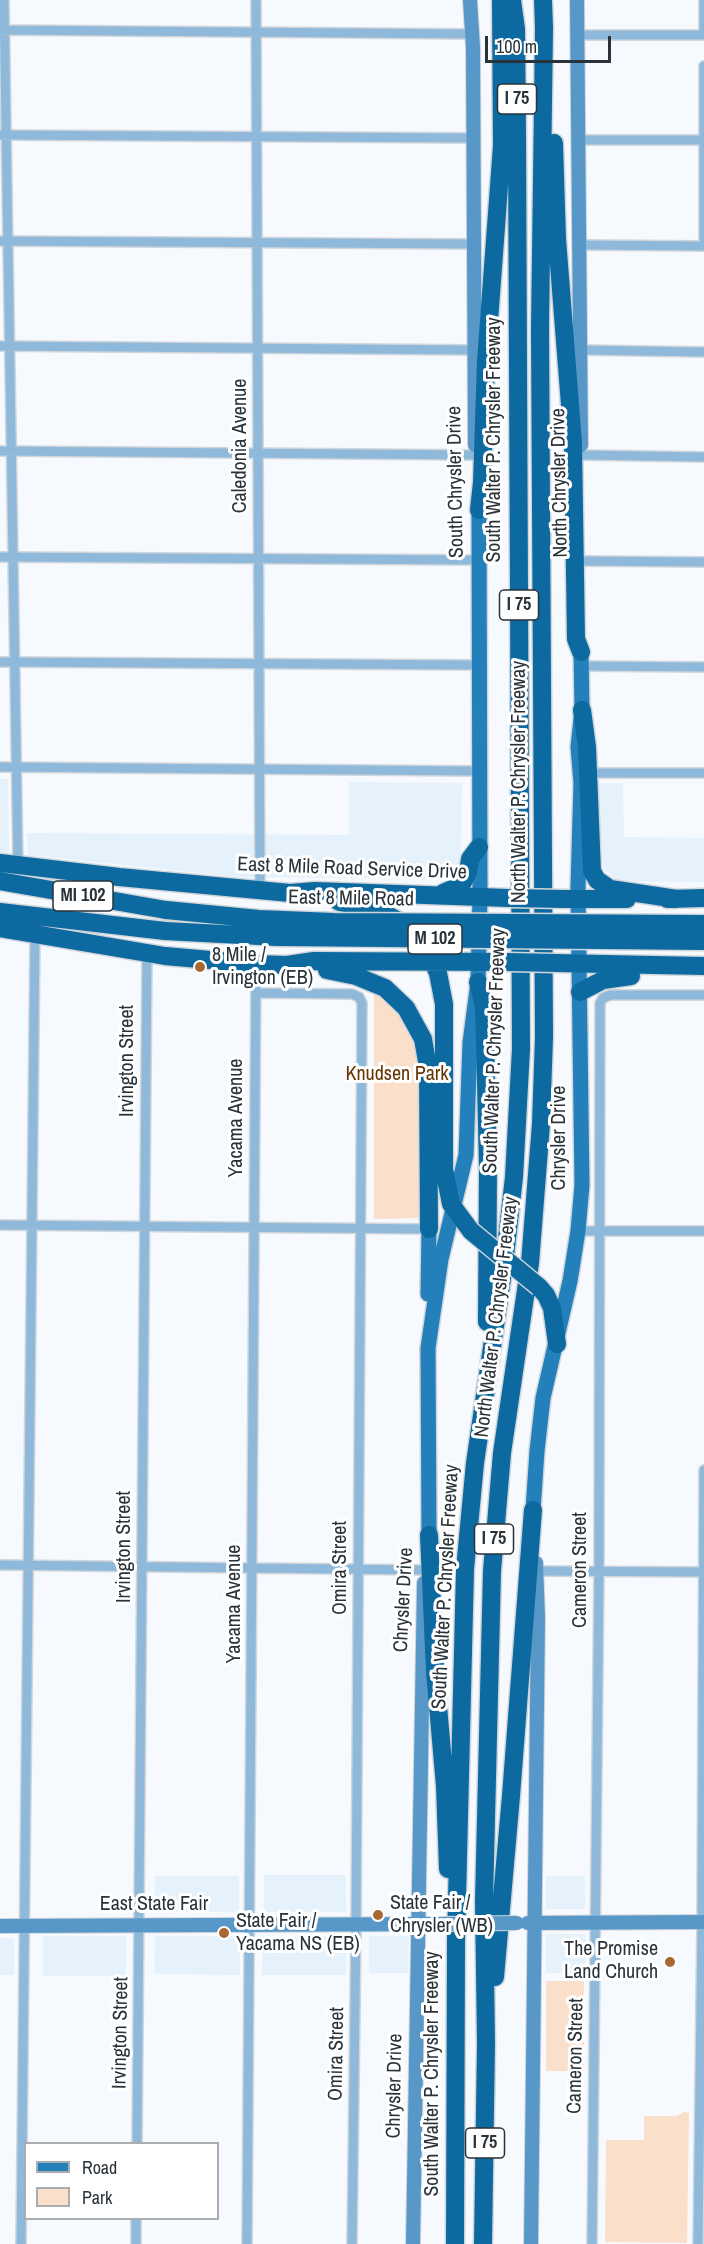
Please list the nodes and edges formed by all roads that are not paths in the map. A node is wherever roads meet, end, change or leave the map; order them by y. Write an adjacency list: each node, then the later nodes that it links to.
1 (4, 0): 10 (street)
2 (256, 0): 11 (street, Caledonia Avenue)
3 (471, 0): 12 (main road, South Chrysler Drive)
4 (501, 0): 38 (highway)
5 (512, 0): 98 (highway, South Walter P. Chrysler Freeway / I 75)
6 (543, 0): 9 (highway, North Walter P. Chrysler Freeway / I 75)
7 (577, 0): 14 (main road, North Chrysler Drive)
8 (704, 0): 13 (street)
9 (544, 28): 45 (highway); 121 (highway, North Walter P. Chrysler Freeway / I 75)
10 (2, 30): 11 (street); 16 (street)
11 (256, 32): 12 (street); 17 (street, Caledonia Avenue)
12 (473, 34): 18 (main road, South Chrysler Drive)
13 (704, 34): 14 (street)
14 (579, 35): 19 (main road, North Chrysler Drive)
15 (704, 66): 20 (street)
16 (3, 135): 17 (street); 22 (street)
17 (256, 137): 18 (street); 23 (street, Caledonia Avenue)
18 (474, 138): 24 (main road, South Chrysler Drive)
19 (579, 140): 20 (street); 25 (main road, North Chrysler Drive)
20 (704, 140): 21 (street)
21 (704, 239)
22 (4, 241): 23 (street); 27 (street)
23 (258, 242): 24 (street); 28 (street, Caledonia Avenue)
24 (474, 244): 29 (main road, South Chrysler Drive)
25 (580, 245): 26 (street); 30 (main road, North Chrysler Drive)
26 (704, 246)
27 (5, 346): 28 (street); 33 (street)
28 (258, 348): 29 (street); 34 (street, Caledonia Avenue)
29 (474, 350): 35 (main road, South Chrysler Drive)
30 (580, 350): 31 (street); 36 (main road, North Chrysler Drive)
31 (704, 352)
32 (0, 451): 33 (street)
33 (12, 451): 34 (street); 40 (street)
34 (259, 453): 35 (street); 41 (street, Caledonia Avenue)
35 (475, 455): 38 (main road, South Chrysler Drive)
36 (581, 455): 37 (street); 43 (main road, North Chrysler Drive)
37 (704, 457)
38 (479, 510): 42 (main road, South Chrysler Drive)
39 (0, 557): 40 (street)
40 (13, 557): 41 (street); 47 (street)
41 (259, 558): 42 (street); 48 (street, Caledonia Avenue)
42 (479, 560): 49 (main road, South Chrysler Drive)
43 (582, 561): 44 (street); 45 (main road, North Chrysler Drive)
44 (704, 562)
45 (581, 659): 50 (street); 51 (main road, North Chrysler Drive)
46 (0, 662): 47 (street)
47 (15, 662): 48 (street); 53 (street)
48 (260, 664): 49 (street); 54 (street, Caledonia Avenue)
49 (478, 665): 55 (main road, South Chrysler Drive)
50 (704, 667)
51 (582, 710): 57 (highway)
52 (0, 767): 53 (street)
53 (17, 767): 54 (street); 59 (street)
54 (260, 769): 55 (street); 61 (street, Caledonia Avenue)
55 (478, 771): 58 (main road, South Chrysler Drive)
56 (704, 773): 57 (street)
57 (584, 778): 66 (main road); 67 (highway)
58 (479, 847): 63 (highway); 64 (main road, South Chrysler Drive)
59 (9, 864): 61 (highway, East 8 Mile Road Service Drive)
60 (0, 881): 68 (highway, East 8 Mile Road / MI 102)
61 (260, 891): 62 (highway, East 8 Mile Road Service Drive)
62 (290, 893): 63 (highway, East 8 Mile Road Service Drive); 76 (highway)
63 (439, 894): 64 (highway, East 8 Mile Road Service Drive)
64 (480, 896): 66 (highway, East 8 Mile Road Service Drive, bridge); 77 (main road, South Chrysler Drive)
65 (704, 898): 67 (highway, East 8 Mile Road Service Drive)
66 (571, 899): 67 (highway, East 8 Mile Road Service Drive); 79 (main road)
67 (677, 899)
68 (166, 910): 70 (highway, East 8 Mile Road / M 102, bridge)
69 (0, 912): 72 (highway, MI 102)
70 (704, 924)
71 (0, 928): 73 (highway)
72 (165, 931): 74 (highway, East 8 Mile Road / M 102, bridge)
73 (35, 934): 75 (highway); 88 (street)
74 (704, 941)
75 (147, 952): 78 (highway); 89 (street, Irvington Street)
76 (433, 962): 77 (highway); 80 (highway); 86 (highway)
77 (478, 962): 79 (highway, bridge); 82 (main road, Chrysler Drive)
78 (256, 964): 80 (highway); 84 (street, Yacama Avenue)
79 (579, 964): 81 (highway); 83 (main road, Chrysler Drive)
80 (282, 965): 92 (highway)
81 (704, 967): 83 (highway)
82 (478, 982): 86 (main road, Chrysler Drive); 98 (highway)
83 (580, 992): 93 (main road, Chrysler Drive)
84 (256, 993): 90 (street, Yacama Avenue); 91 (street, Omira Street)
85 (704, 995): 94 (street, Cameron Street)
86 (454, 1209): 96 (highway, bridge); 97 (main road, Chrysler Drive)
87 (0, 1225): 88 (street)
88 (32, 1225): 89 (street); 103 (street)
89 (144, 1226): 90 (street); 104 (street, Irvington Street)
90 (255, 1227): 91 (street); 105 (street, Yacama Avenue)
91 (360, 1228): 92 (street); 106 (street, Omira Street)
92 (429, 1229): 97 (main road)
93 (578, 1231): 94 (street); 96 (main road, Chrysler Drive)
94 (599, 1231): 95 (street); 109 (street, Cameron Street)
95 (704, 1231)
96 (557, 1344): 100 (main road, Chrysler Drive)
97 (428, 1348): 101 (main road, Chrysler Drive)
98 (488, 1366): 120 (highway, South Walter P. Chrysler Freeway / I 75)
99 (704, 1470): 110 (street)
100 (532, 1510): 108 (main road, Chrysler Drive); 121 (highway)
101 (429, 1535): 107 (main road, Chrysler Drive); 120 (highway)
102 (0, 1565): 103 (street)
103 (28, 1566): 104 (street); 119 (street)
104 (142, 1567): 105 (street); 117 (street, Irvington Street)
105 (253, 1568): 106 (street); 114 (street, Yacama Avenue)
106 (359, 1569): 107 (street); 115 (street, Omira Street)
107 (425, 1570): 116 (main road, Chrysler Drive)
108 (536, 1571): 109 (street); 112 (main road, Chrysler Drive)
109 (599, 1571): 110 (street); 113 (street, Cameron Street)
110 (704, 1572): 111 (street)
111 (703, 1922): 113 (main road, East State Fair); 133 (street)
112 (535, 1923): 113 (main road, East State Fair); 116 (main road, East State Fair, bridge); 131 (main road, Chrysler Drive)
113 (596, 1923): 132 (street, Cameron Street)
114 (251, 1924): 115 (main road, East State Fair); 117 (main road, East State Fair); 126 (street, Yacama Avenue)
115 (356, 1924): 116 (main road, East State Fair); 127 (street, Omira Street)
116 (418, 1924): 128 (main road, Chrysler Drive)
117 (140, 1925): 119 (main road, East State Fair); 122 (street, Irvington Street)
118 (0, 1926): 119 (main road, East State Fair)
119 (24, 1926): 124 (street)
120 (456, 1940): 129 (highway, South Walter P. Chrysler Freeway / I 75)
121 (486, 2043): 130 (highway, North Walter P. Chrysler Freeway / I 75)
122 (137, 2142)
123 (136, 2220): 125 (street)
124 (21, 2244)
125 (136, 2244)
126 (247, 2244)
127 (352, 2244)
128 (413, 2244)
129 (455, 2244)
130 (483, 2244)
131 (531, 2244)
132 (592, 2244)
133 (698, 2244)

